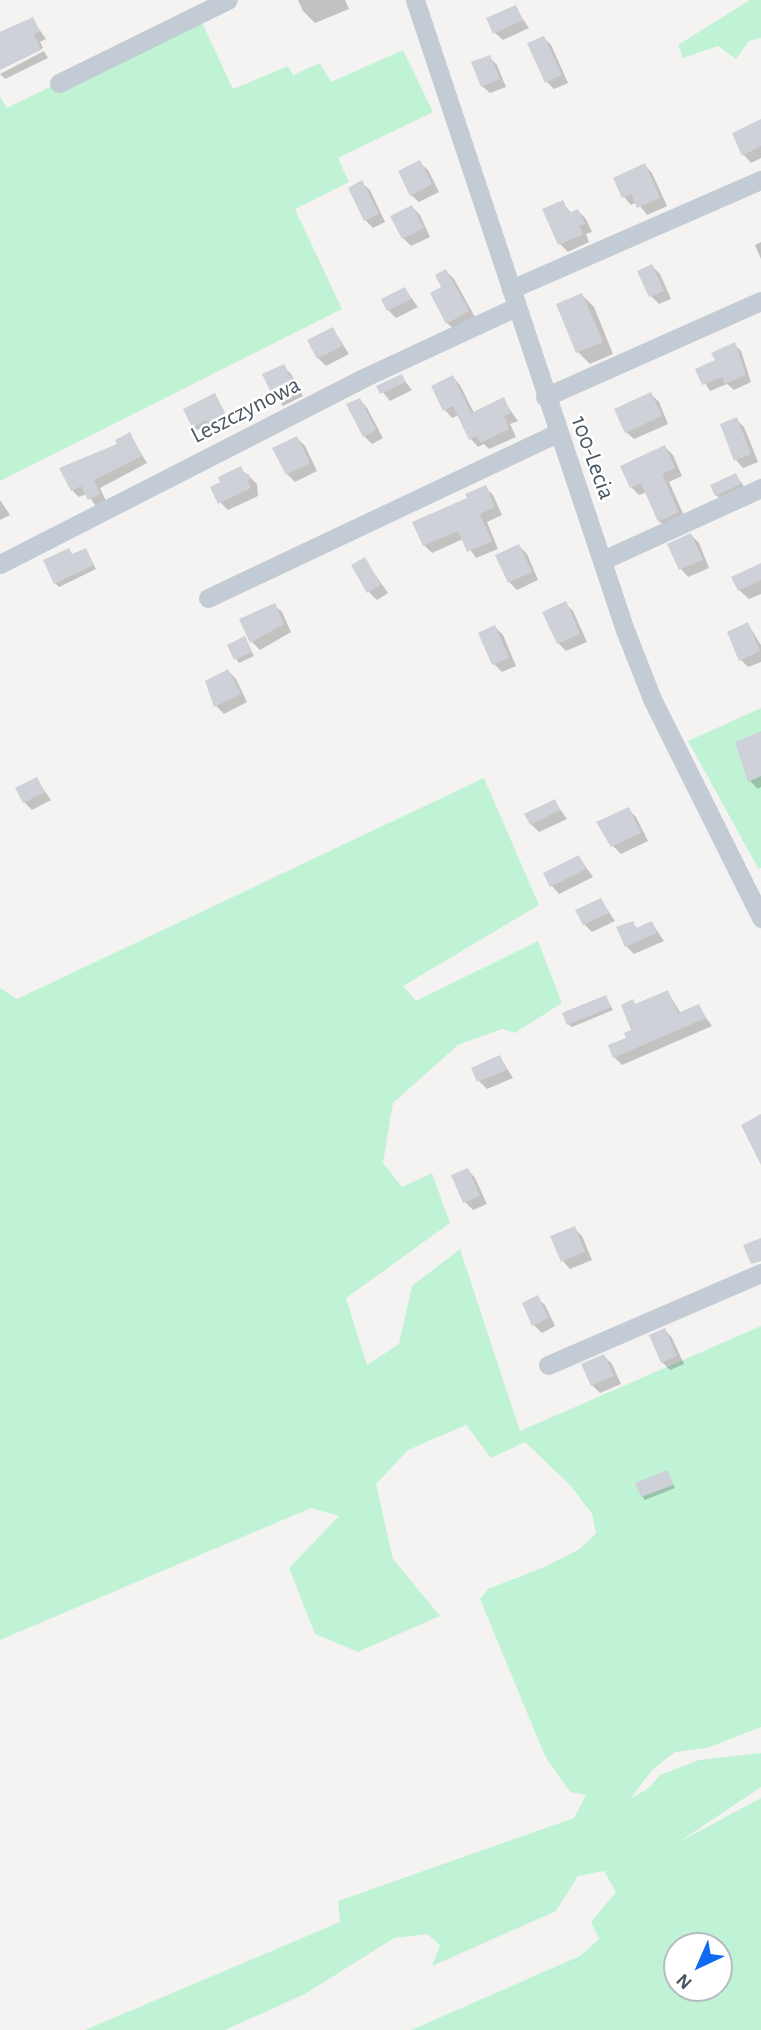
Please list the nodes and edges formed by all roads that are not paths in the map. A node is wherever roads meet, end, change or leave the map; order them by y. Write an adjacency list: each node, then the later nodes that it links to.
1 (228, 0): 3 (street)
2 (415, 0): 5 (street, 100-Lecia)
3 (59, 83)
4 (761, 180): 5 (street, Leszczynowa)
5 (514, 298): 7 (street, 100-Lecia); 11 (street, Leszczynowa)
6 (761, 301): 7 (street)
7 (545, 397): 8 (street, 100-Lecia)
8 (557, 433): 10 (street, 100-Lecia); 12 (street)
9 (761, 488): 10 (street)
10 (603, 560): 13 (street, 100-Lecia)
11 (0, 564)
12 (208, 598)
13 (761, 918)
14 (761, 1273): 15 (street)
15 (548, 1366)

